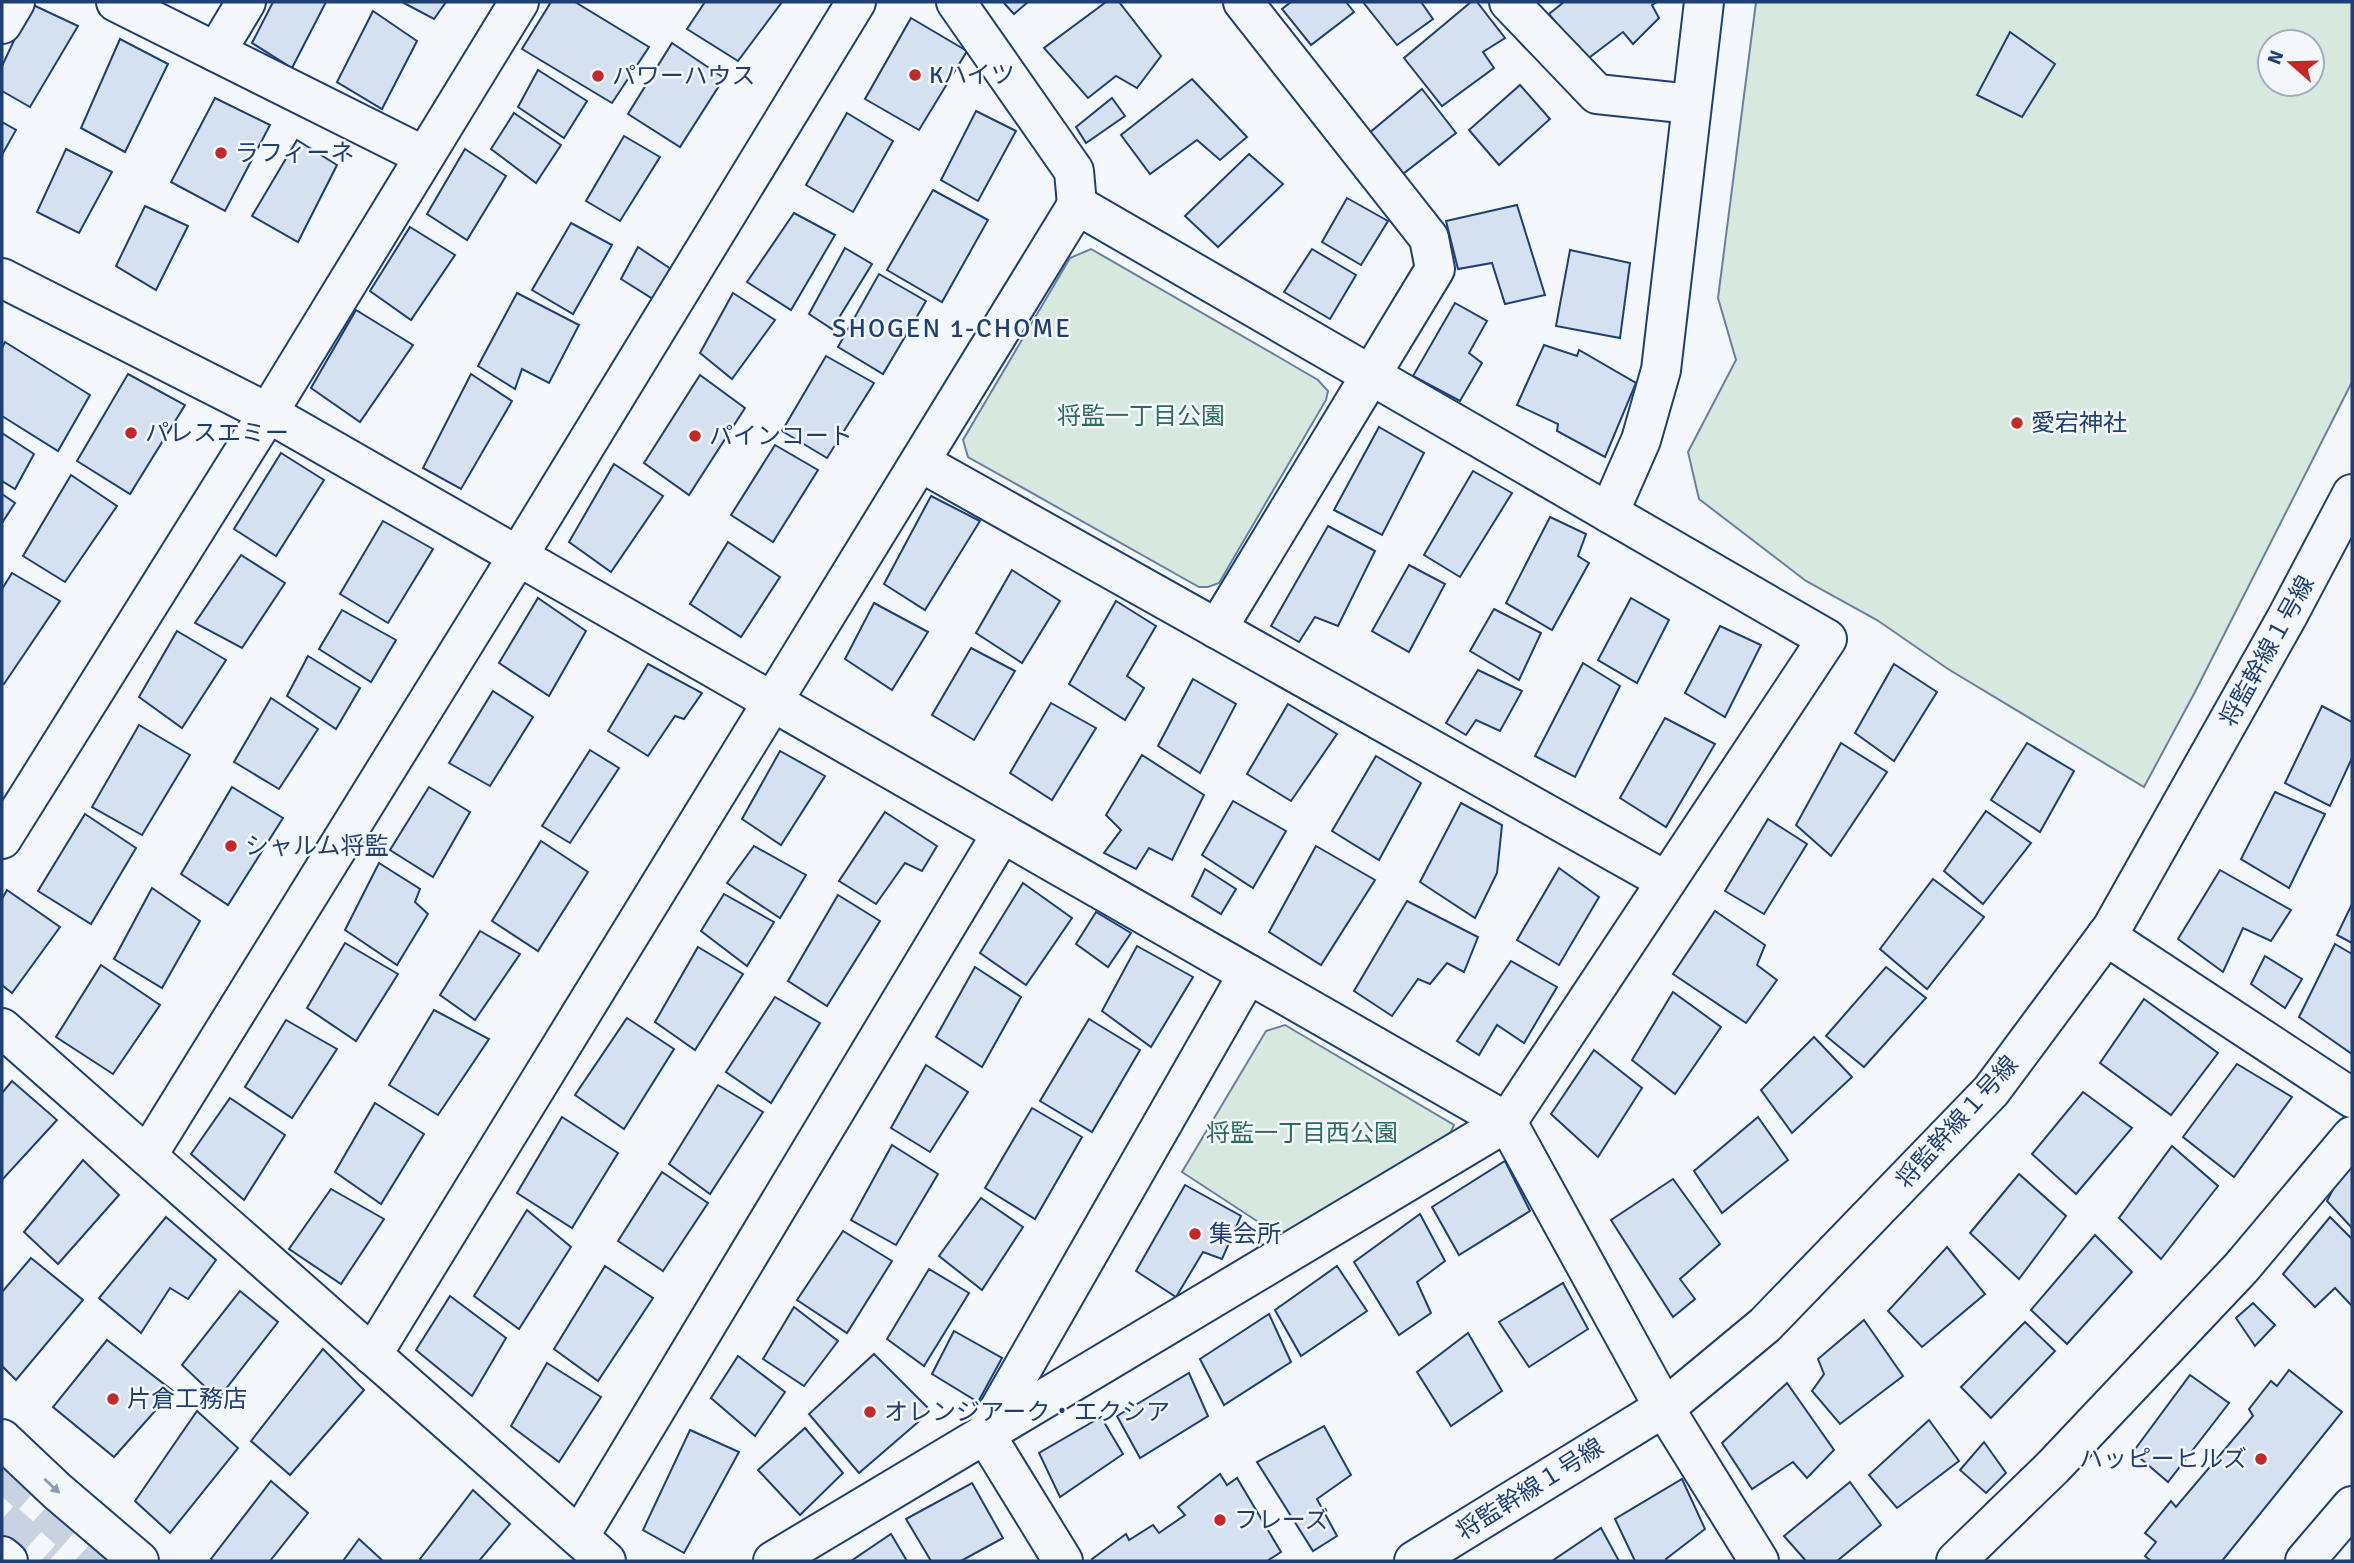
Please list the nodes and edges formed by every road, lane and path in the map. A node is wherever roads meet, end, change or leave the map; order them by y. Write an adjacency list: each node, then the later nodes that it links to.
1 (15, 2): 10 (street)
2 (116, 2): 11 (street)
3 (246, 2): 11 (street)
4 (519, 2): 13 (street)
5 (856, 2): 21 (street)
6 (956, 2): 14 (street)
7 (1243, 2): 16 (street)
8 (1509, 2): 12 (street)
9 (1704, 2): 12 (street)
10 (2, 24)
11 (216, 52): 13 (street)
12 (1691, 104): 20 (street)
13 (424, 156): 17 (street)
14 (1077, 205): 16 (street); 18 (street)
15 (4, 284): 17 (street)
16 (1372, 375): 20 (street); 22 (street)
17 (268, 413): 21 (street); 25 (street)
18 (920, 462): 22 (street); 23 (street)
19 (2352, 494): 27 (street, 将監幹線１号線)
20 (1609, 513): 26 (street)
21 (518, 556): 23 (street); 33 (street)
22 (1217, 629): 26 (street)
23 (773, 702): 24 (street); 34 (street)
24 (1002, 833): 28 (street); 39 (street)
25 (2, 839)
26 (1666, 881): 31 (street)
27 (2106, 936): 30 (street); 35 (street, 将監幹線１号線)
28 (1248, 974): 31 (street); 36 (street)
29 (2, 1028): 33 (street)
30 (2352, 1098)
31 (1507, 1122): 35 (street); 36 (street)
32 (2352, 1136): 47 (street)
33 (147, 1156): 34 (street)
34 (372, 1355): 39 (street)
35 (1664, 1406): 45 (street, 将監幹線１号線); 46 (street)
36 (985, 1434): 43 (street); 44 (street)
37 (2, 1439): 42 (street, one-way to 42)
38 (2352, 1506): 48 (street)
39 (592, 1549)
40 (2, 1556): 41 (street)
41 (8, 1561)
42 (139, 1561)
43 (773, 1561)
44 (1063, 1561)
45 (1414, 1561)
46 (1759, 1561)
47 (1956, 1561)
48 (2305, 1561)

